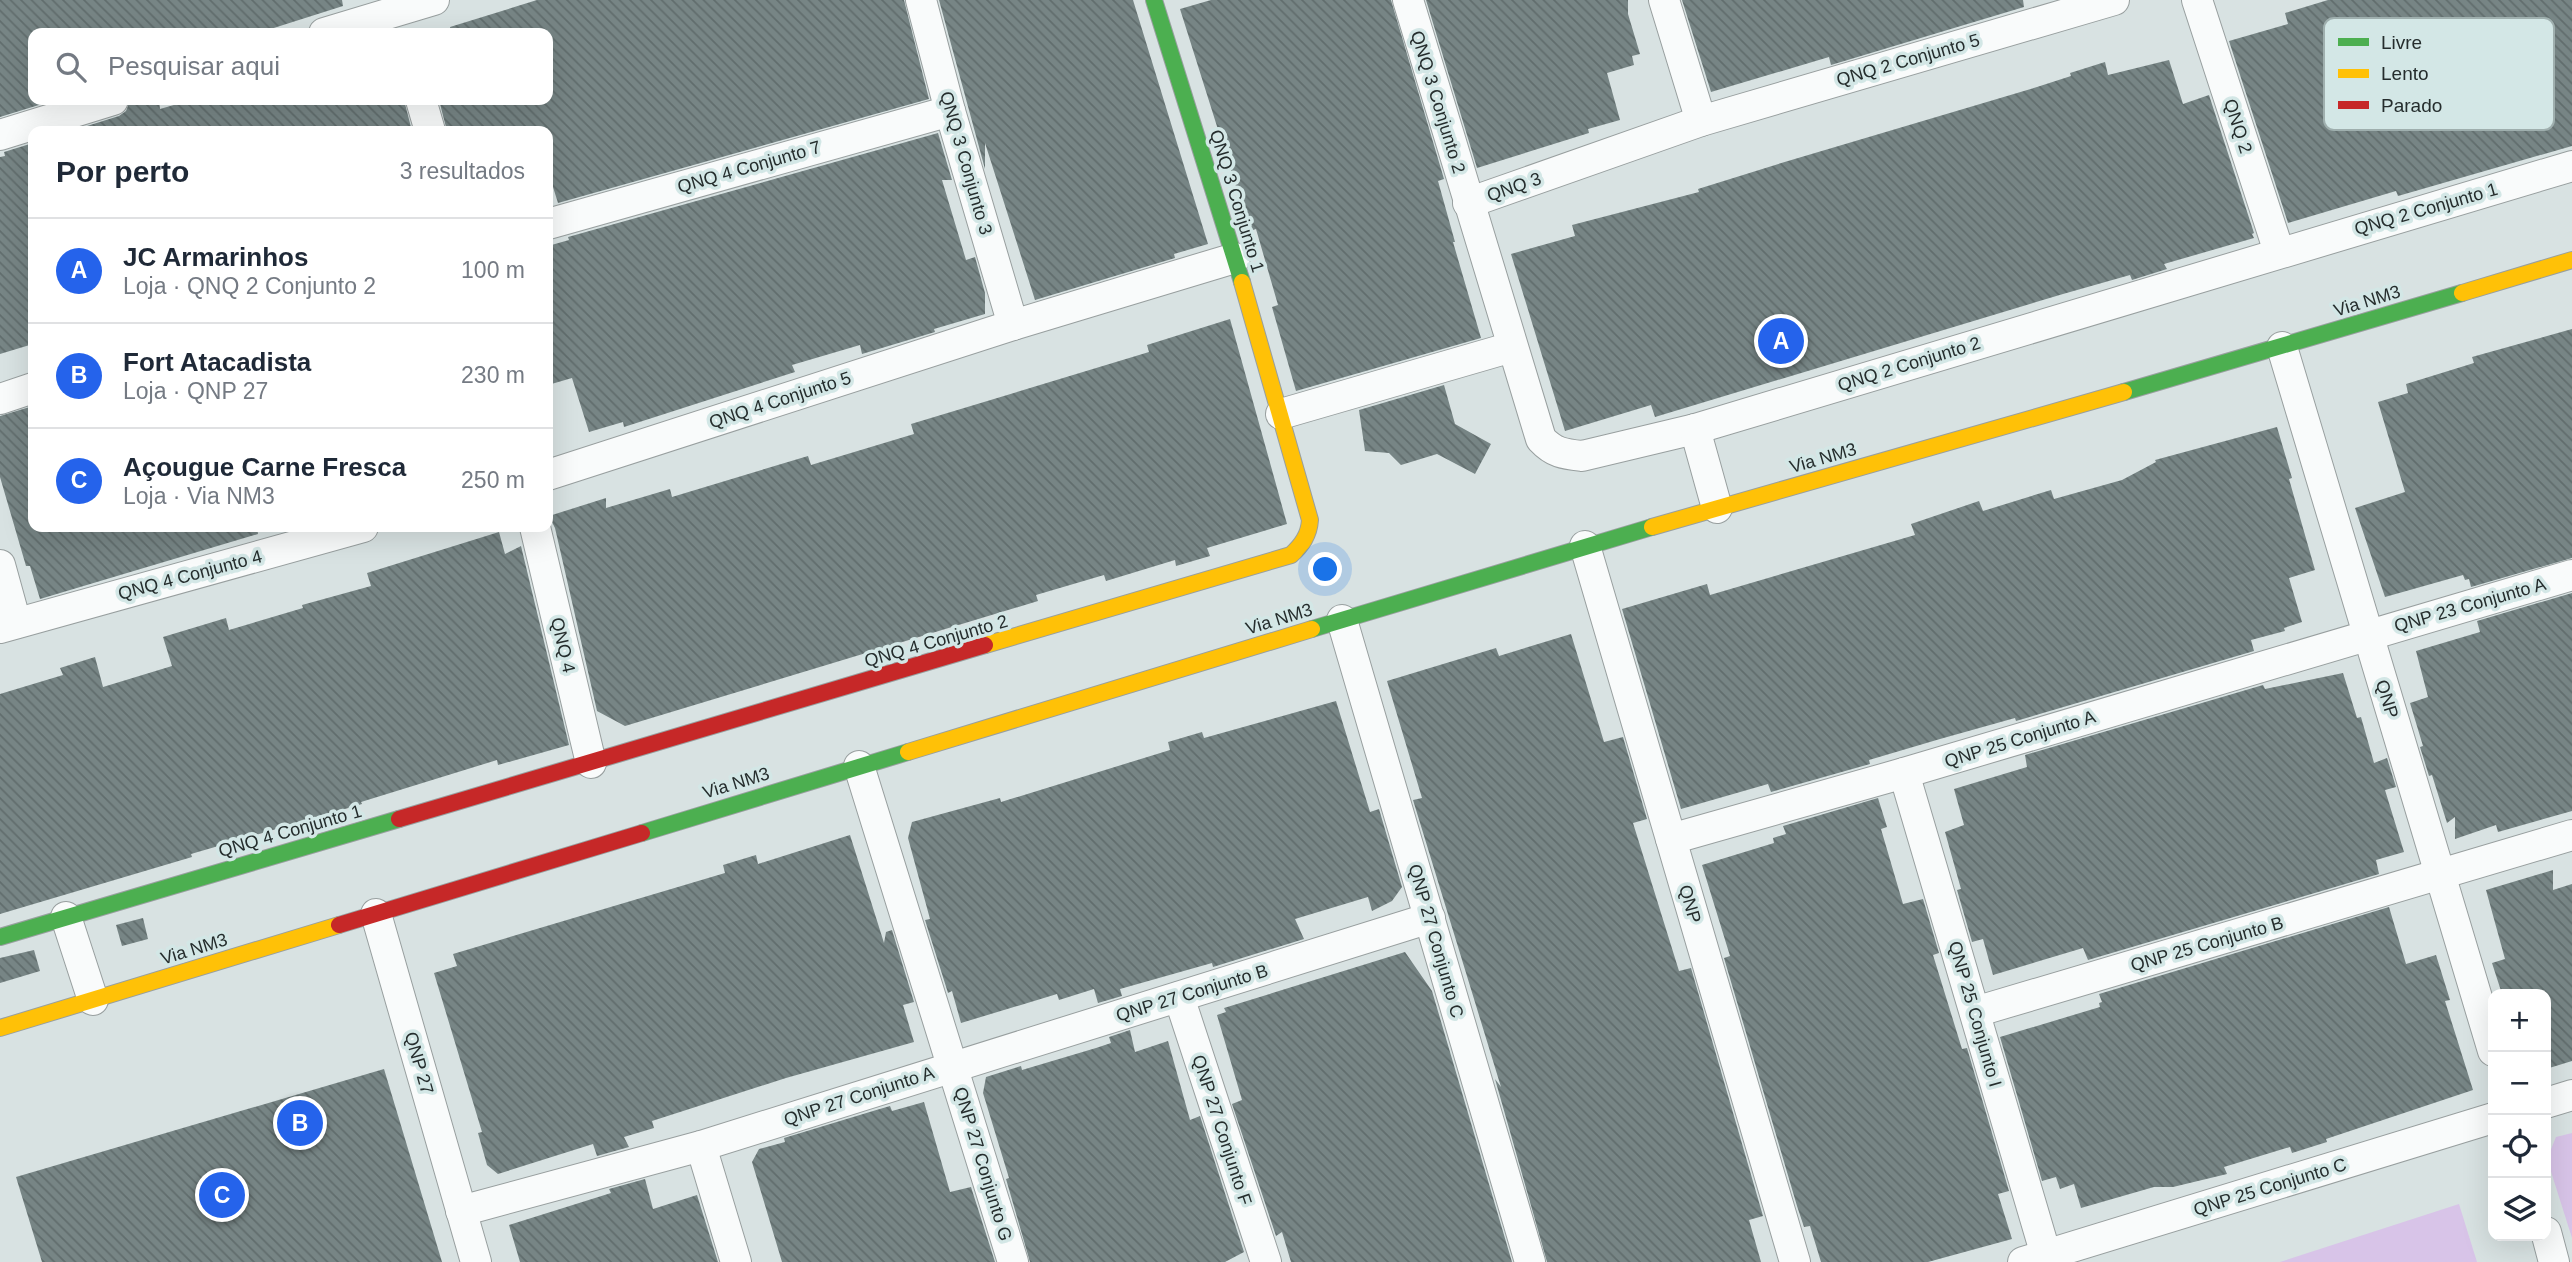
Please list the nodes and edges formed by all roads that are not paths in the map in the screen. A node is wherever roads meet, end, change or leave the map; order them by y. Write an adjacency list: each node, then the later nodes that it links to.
1 (434, 0): 8 (street)
2 (921, 0): 12 (street, QNQ 3 Conjunto 3)
3 (1154, 0): 22 (main road, QNQ 3 Conjunto 1)
4 (1408, 0): 19 (street, QNQ 3 Conjunto 2)
5 (1664, 0): 13 (street)
6 (2114, 0): 13 (street, QNQ 2 Conjunto 5)
7 (2197, 0): 21 (street, QNQ 2)
8 (397, 15): 9 (street)
9 (344, 28)
10 (97, 105): 15 (street)
11 (422, 105): 16 (street)
12 (950, 111): 20 (street, QNQ 4 Conjunto 7); 24 (street, QNQ 3 Conjunto 3)
13 (1701, 121): 19 (street, QNQ 3)
14 (28, 126): 17 (street)
15 (29, 126)
16 (429, 126)
17 (0, 135)
18 (2572, 166): 21 (street, QNQ 2 Conjunto 1)
19 (1468, 203): 25 (street, QNQ 3)
20 (553, 223)
21 (2279, 252): 30 (street, QNQ 2 Conjunto 2)
22 (1235, 258): 24 (street); 29 (main road, QNQ 3 Conjunto 1)
23 (2572, 260): 26 (main road, Via NM3)
24 (1013, 324): 32 (street, QNQ 4 Conjunto 5)
25 (1512, 347): 29 (street); 31 (street, QNQ 3)
26 (2282, 347): 33 (main road, Via NM3); 41 (street, QNP)
27 (28, 390): 28 (street)
28 (0, 399)
29 (1281, 414): 42 (main road, QNQ 4 Conjunto 2)
30 (1695, 429): 31 (street, QNQ 2 Conjunto 2); 33 (street)
31 (1541, 439)
32 (553, 473)
33 (1717, 509): 36 (main road, Via NM3)
34 (345, 532): 40 (street, QNQ 4 Conjunto 4)
35 (536, 532): 42 (street, QNQ 4)
36 (1585, 546): 39 (main road, Via NM3); 46 (street, QNP)
37 (0, 565): 40 (street)
38 (2572, 575): 41 (street, QNP 23 Conjunto A)
39 (1342, 620): 43 (main road, Via NM3); 50 (street, QNP 27 Conjunto C)
40 (8, 625)
41 (2368, 635): 44 (street, QNP 25 Conjunto A); 47 (street, QNP)
42 (591, 763): 49 (main road, QNQ 4 Conjunto 1)
43 (859, 766): 48 (main road, Via NM3); 57 (street, QNP 27 Conjunto A)
44 (1904, 774): 46 (street, QNP 25 Conjunto A); 54 (street, QNP 25 Conjunto I)
45 (2572, 835): 47 (street, QNP 25 Conjunto B)
46 (1671, 839): 70 (street, QNP)
47 (2440, 875): 54 (street, QNP 25 Conjunto B); 56 (street, QNP)
48 (376, 914): 53 (main road, Via NM3); 62 (street, QNP 27)
49 (66, 917): 51 (main road, QNQ 4 Conjunto 1); 53 (street)
50 (1430, 918): 52 (street, QNP 27 Conjunto B); 69 (street, QNP 27 Conjunto C)
51 (0, 937)
52 (1179, 997): 57 (street, QNP 27 Conjunto B); 68 (street, QNP 27 Conjunto F)
53 (93, 1000): 55 (main road, Via NM3)
54 (1975, 1012): 64 (street, QNP 25 Conjunto I)
55 (0, 1028)
56 (2488, 1034)
57 (954, 1066): 61 (street, QNP 27 Conjunto A); 67 (street, QNP 27 Conjunto G)
58 (2572, 1095): 59 (street)
59 (2551, 1101)
60 (2488, 1120): 64 (street, QNP 25 Conjunto C)
61 (701, 1146): 62 (street, QNP 27 Conjunto A); 66 (street)
62 (461, 1211): 65 (street, QNP 27)
63 (2548, 1241): 71 (street)
64 (2039, 1260)
65 (476, 1262)
66 (736, 1262)
67 (1013, 1262)
68 (1266, 1262)
69 (1530, 1262)
70 (1795, 1262)
71 (2554, 1262)

